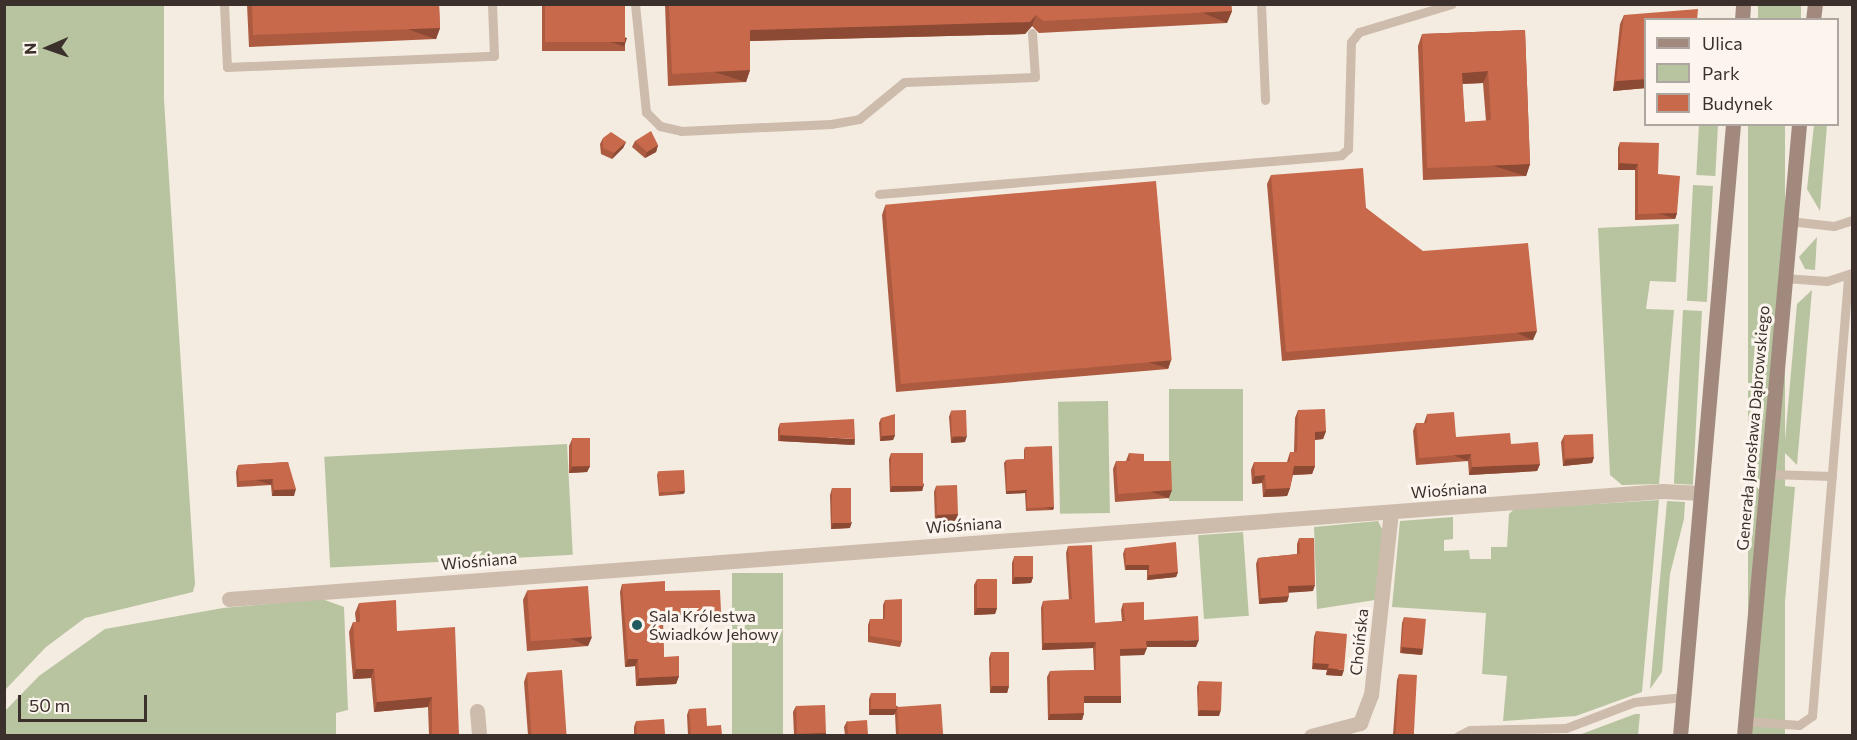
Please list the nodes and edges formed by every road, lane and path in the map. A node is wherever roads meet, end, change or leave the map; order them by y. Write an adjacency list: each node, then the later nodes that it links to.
1 (224, 4): 2 (lane)
2 (492, 4)
3 (635, 4): 6 (lane)
4 (1262, 4): 7 (lane)
5 (1452, 4): 10 (lane)
6 (1032, 33)
7 (1265, 100)
8 (1733, 126): 17 (main road)
9 (1799, 126): 12 (main road, Generała Jarosława Dąbrowskiego)
10 (879, 194)
11 (1852, 220): 12 (lane)
12 (1789, 221): 14 (main road, Generała Jarosława Dąbrowskiego)
13 (1850, 273): 14 (lane); 16 (lane)
14 (1784, 278): 15 (main road, Generała Jarosława Dąbrowskiego)
15 (1767, 474): 16 (lane); 22 (main road, Generała Jarosława Dąbrowskiego)
16 (1832, 476): 22 (lane)
17 (1701, 494): 18 (street, Wiośniana); 20 (main road)
18 (1391, 512): 19 (street, Wiośniana); 24 (street, Choińska)
19 (229, 598)
20 (1684, 697): 25 (lane); 26 (main road)
21 (477, 711): 23 (street)
22 (1744, 728)
23 (478, 735)
24 (1311, 735)
25 (1458, 735)
26 (1680, 735)

